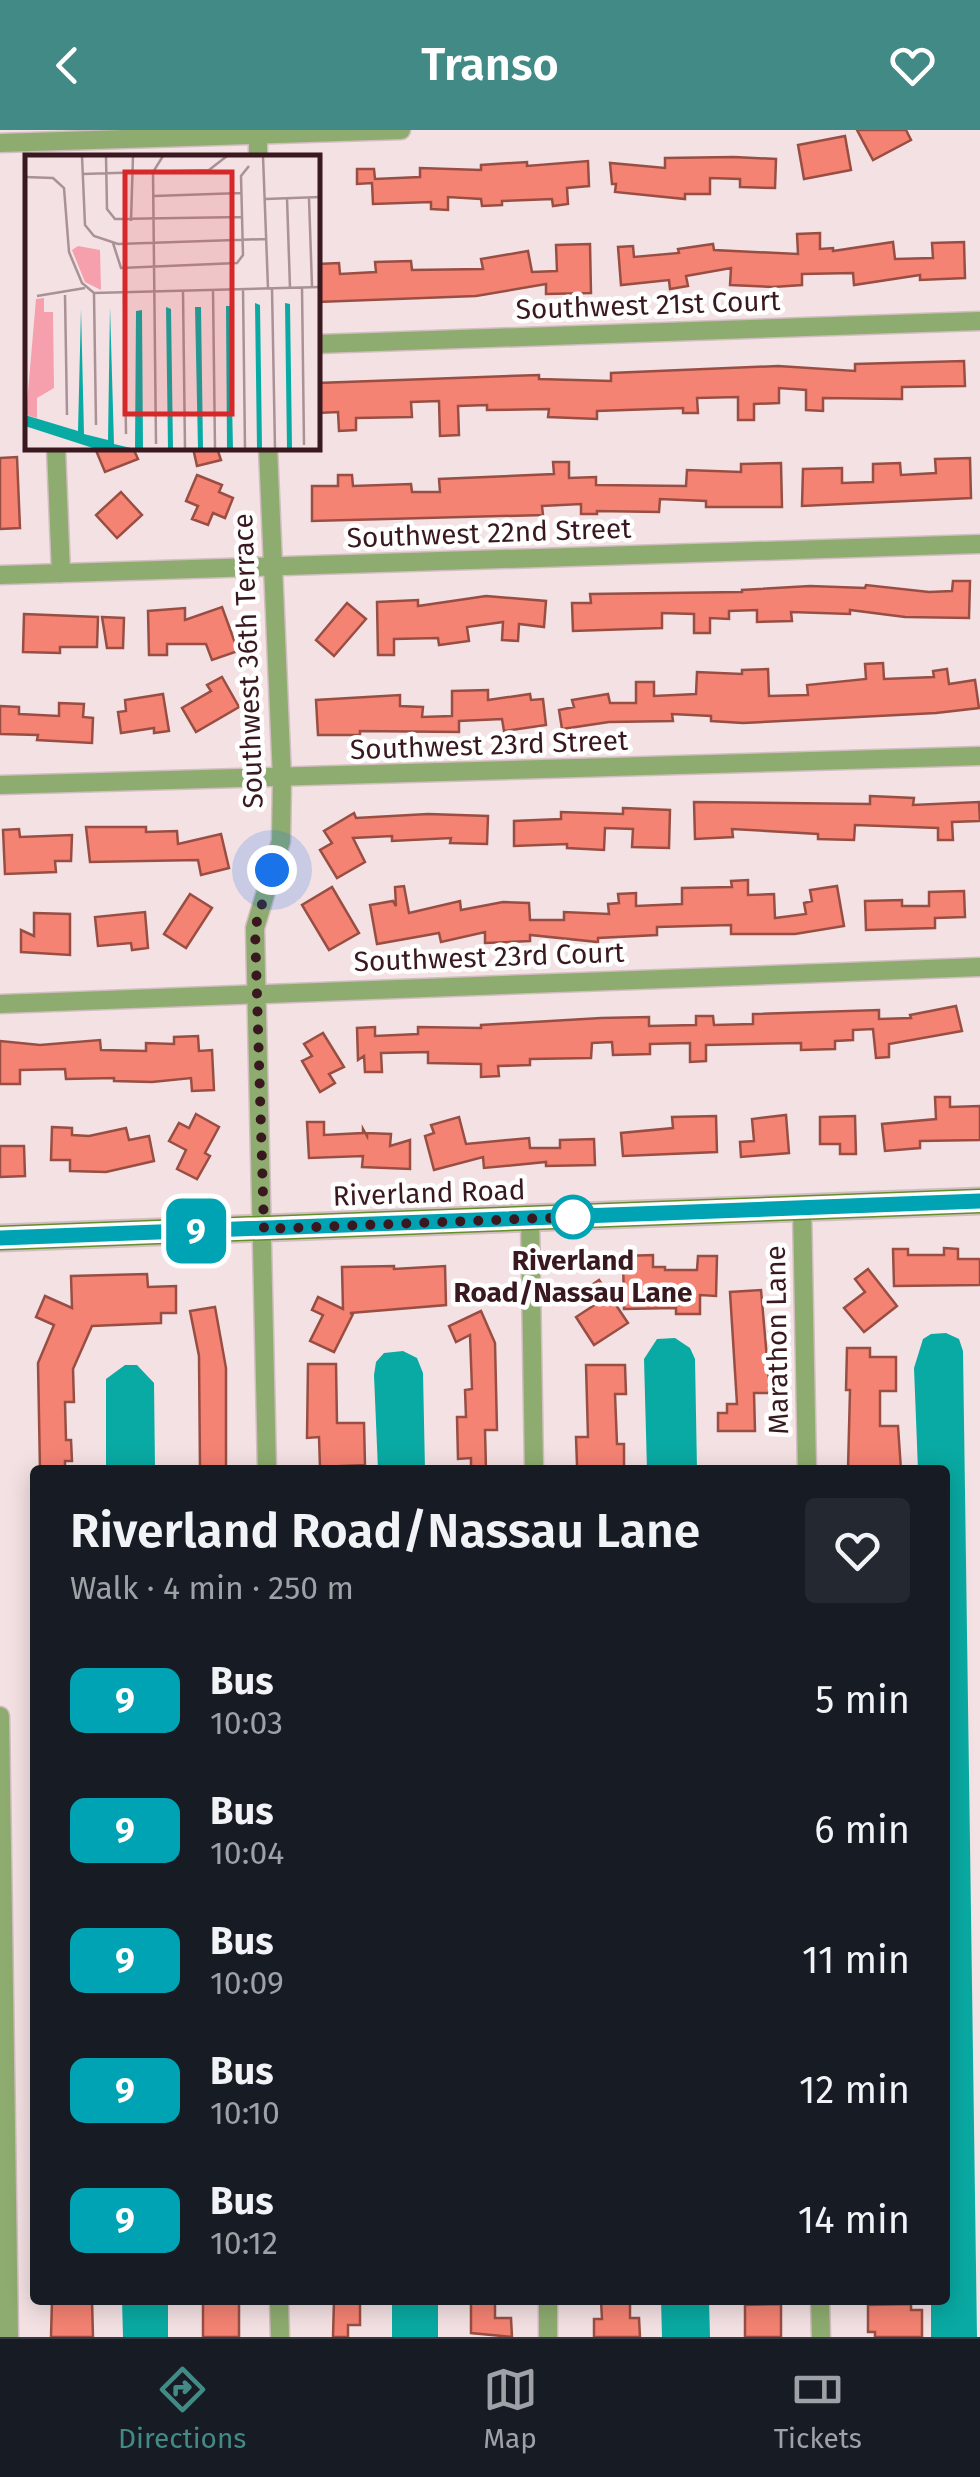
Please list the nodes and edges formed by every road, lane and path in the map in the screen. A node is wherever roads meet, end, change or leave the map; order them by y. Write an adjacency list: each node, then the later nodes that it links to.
1 (401, 130): 2 (street)
2 (257, 133): 4 (street)
3 (0, 143): 4 (street)
4 (45, 143)
5 (980, 321): 6 (street, Southwest 21st Court)
6 (320, 344)
7 (56, 450): 11 (street)
8 (268, 450): 10 (street, Southwest 36th Terrace)
9 (980, 544): 10 (street, Southwest 22nd Street)
10 (273, 568): 11 (street, Southwest 22nd Street); 14 (street, Southwest 36th Terrace)
11 (61, 573): 12 (street, Southwest 22nd Street)
12 (0, 575)
13 (980, 756): 14 (street, Southwest 23rd Street)
14 (282, 779): 15 (street, Southwest 23rd Street); 17 (street, Southwest 36th Terrace)
15 (0, 785)
16 (980, 967): 17 (street, Southwest 23rd Court)
17 (255, 993): 18 (street, Southwest 23rd Court); 22 (street, Southwest 36th Terrace)
18 (0, 1004)
19 (980, 1201): 20 (street, Riverland Road)
20 (802, 1208): 21 (street, Riverland Road); 26 (street, Marathon Lane)
21 (530, 1219): 22 (street, Riverland Road); 25 (street)
22 (264, 1229): 23 (street, Riverland Road); 24 (street, Southwest 36th Terrace)
23 (0, 1238)
24 (267, 1465)
25 (534, 1465)
26 (806, 1465)
27 (0, 1716): 31 (street)
28 (279, 2305): 32 (street)
29 (548, 2305): 33 (street)
30 (820, 2305): 34 (street)
31 (10, 2337)
32 (280, 2337)
33 (548, 2337)
34 (821, 2337)

